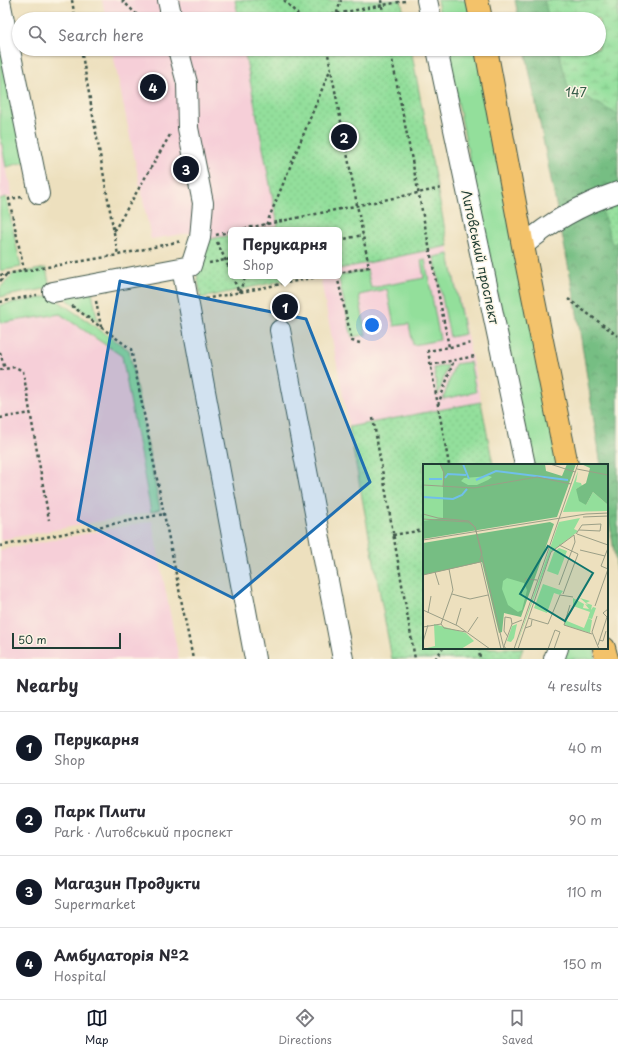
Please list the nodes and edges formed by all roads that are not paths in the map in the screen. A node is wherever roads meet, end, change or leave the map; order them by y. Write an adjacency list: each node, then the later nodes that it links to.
1 (168, 0): 5 (street)
2 (427, 0): 6 (street)
3 (477, 0): 7 (main road)
4 (0, 1): 12 (street)
5 (171, 12)
6 (430, 12)
7 (480, 12)
8 (180, 56): 14 (street)
9 (438, 56): 17 (street, Литовський проспект)
10 (487, 56): 13 (main road)
11 (618, 192): 13 (street)
12 (38, 194)
13 (523, 246): 18 (main road)
14 (182, 268): 15 (street); 21 (street)
15 (53, 292)
16 (280, 330): 22 (street)
17 (525, 464)
18 (567, 464)
19 (558, 649): 23 (street)
20 (604, 649): 24 (main road)
21 (256, 659)
22 (343, 659)
23 (554, 659)
24 (607, 659)

